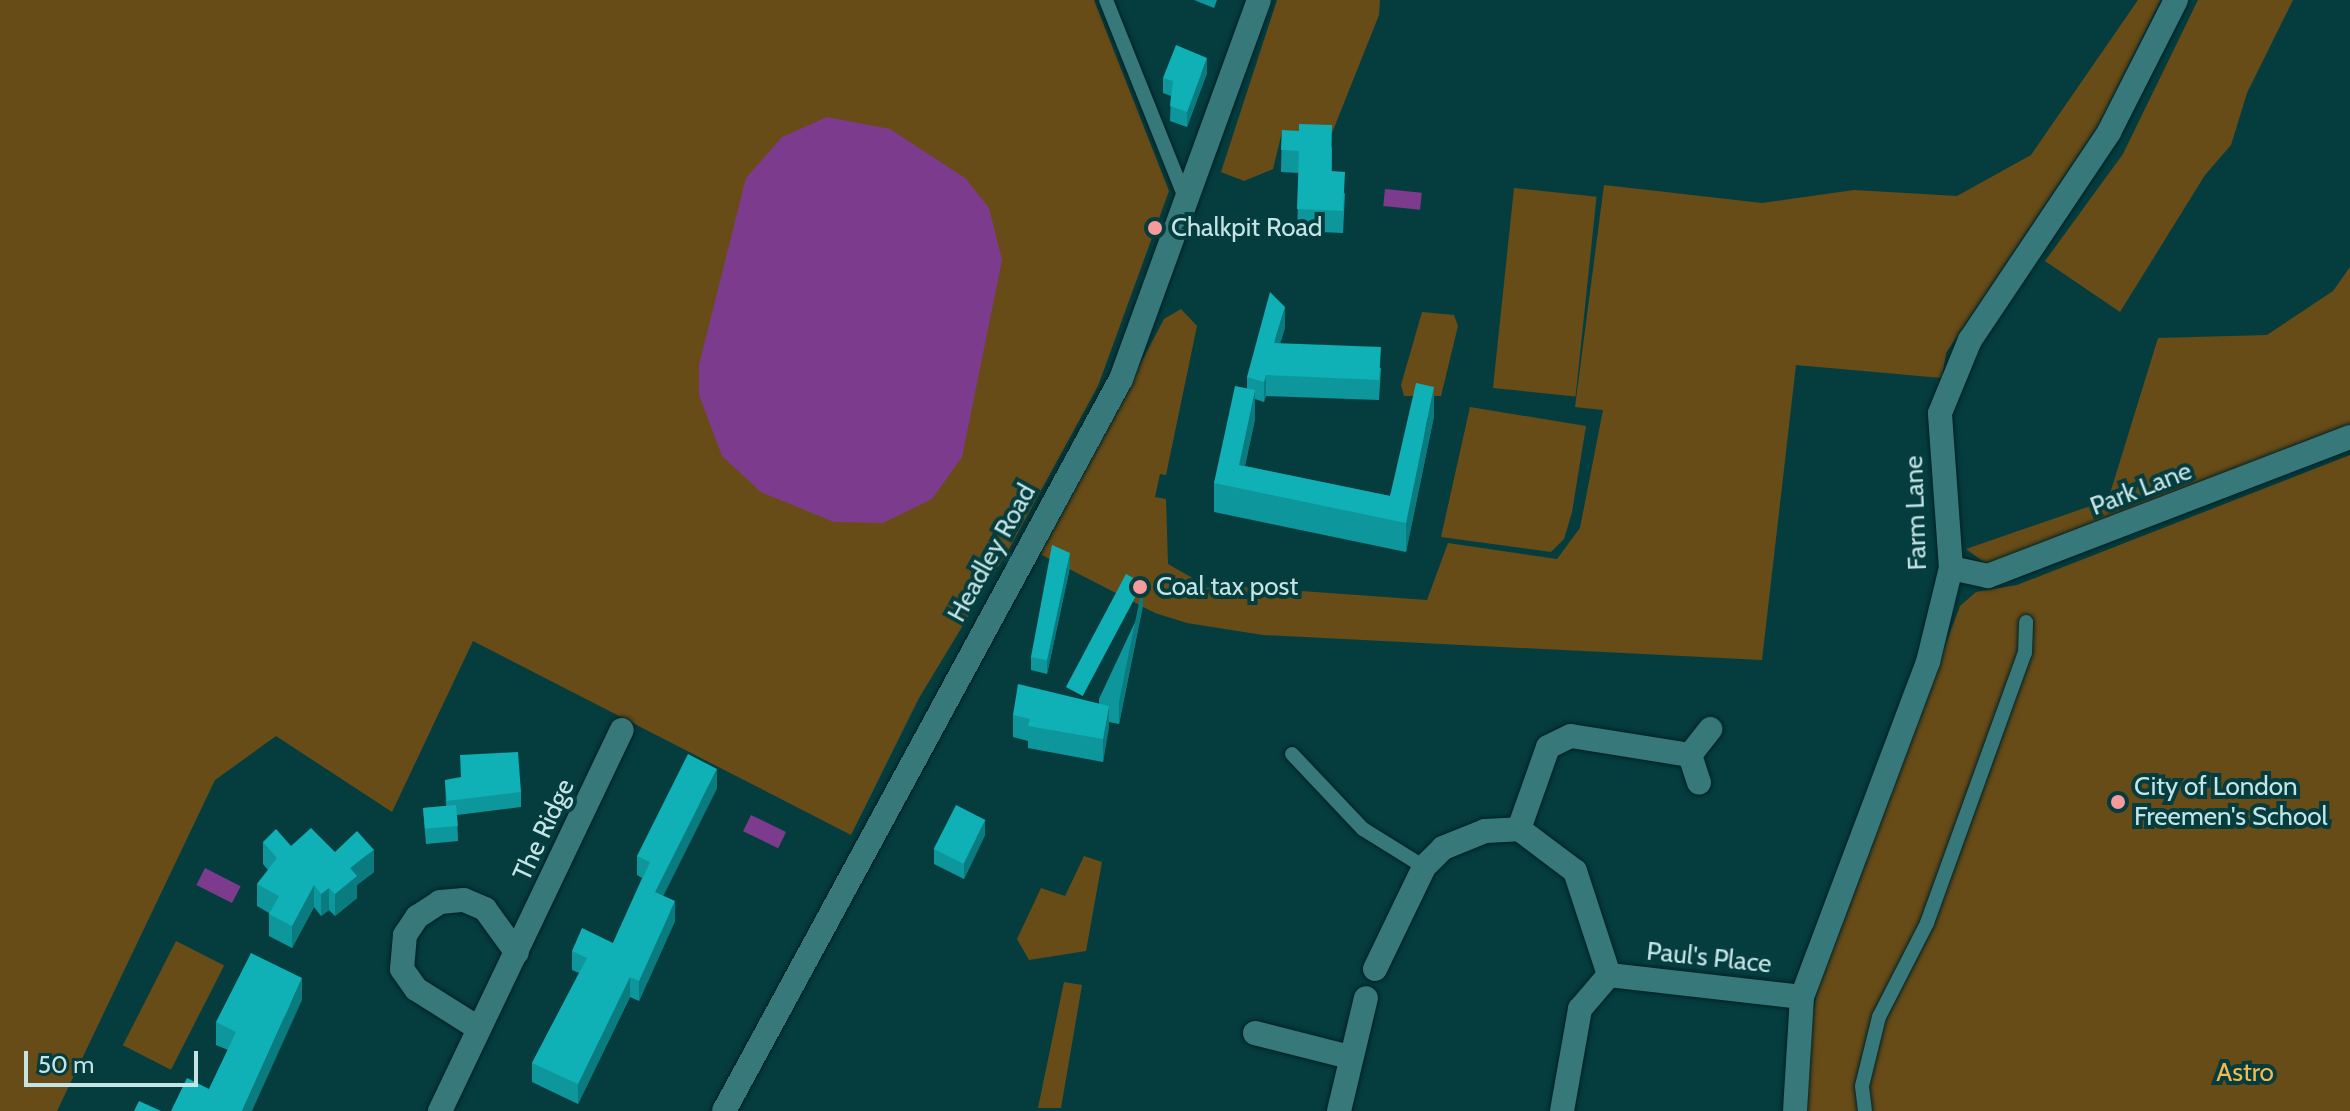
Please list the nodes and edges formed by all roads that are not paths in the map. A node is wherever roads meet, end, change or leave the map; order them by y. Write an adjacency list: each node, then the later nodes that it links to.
1 (1106, 0): 4 (lane)
2 (1259, 0): 4 (street, Headley Road)
3 (2176, 0): 6 (street, Farm Lane)
4 (1186, 200): 24 (street, Headley Road)
5 (2350, 437): 6 (street, Park Lane)
6 (1951, 568): 18 (street, Farm Lane)
7 (2026, 622): 28 (lane)
8 (1710, 729): 11 (street)
9 (622, 730): 15 (street, The Ridge)
10 (1292, 754): 14 (lane)
11 (1690, 755): 12 (street); 13 (street)
12 (1699, 783)
13 (1519, 829): 14 (street); 17 (street, Paul's Place)
14 (1424, 867): 16 (street)
15 (517, 953): 20 (street, The Ridge); 20 (street)
16 (1375, 969)
17 (1609, 975): 18 (street, Paul's Place); 26 (street, Paul's Place)
18 (1802, 997): 27 (street, Farm Lane)
19 (1366, 998): 22 (street)
20 (478, 1028): 23 (street, The Ridge)
21 (1255, 1033): 22 (street)
22 (1350, 1057): 25 (street)
23 (440, 1111)
24 (724, 1111)
25 (1339, 1111)
26 (1562, 1111)
27 (1795, 1111)
28 (1865, 1111)

